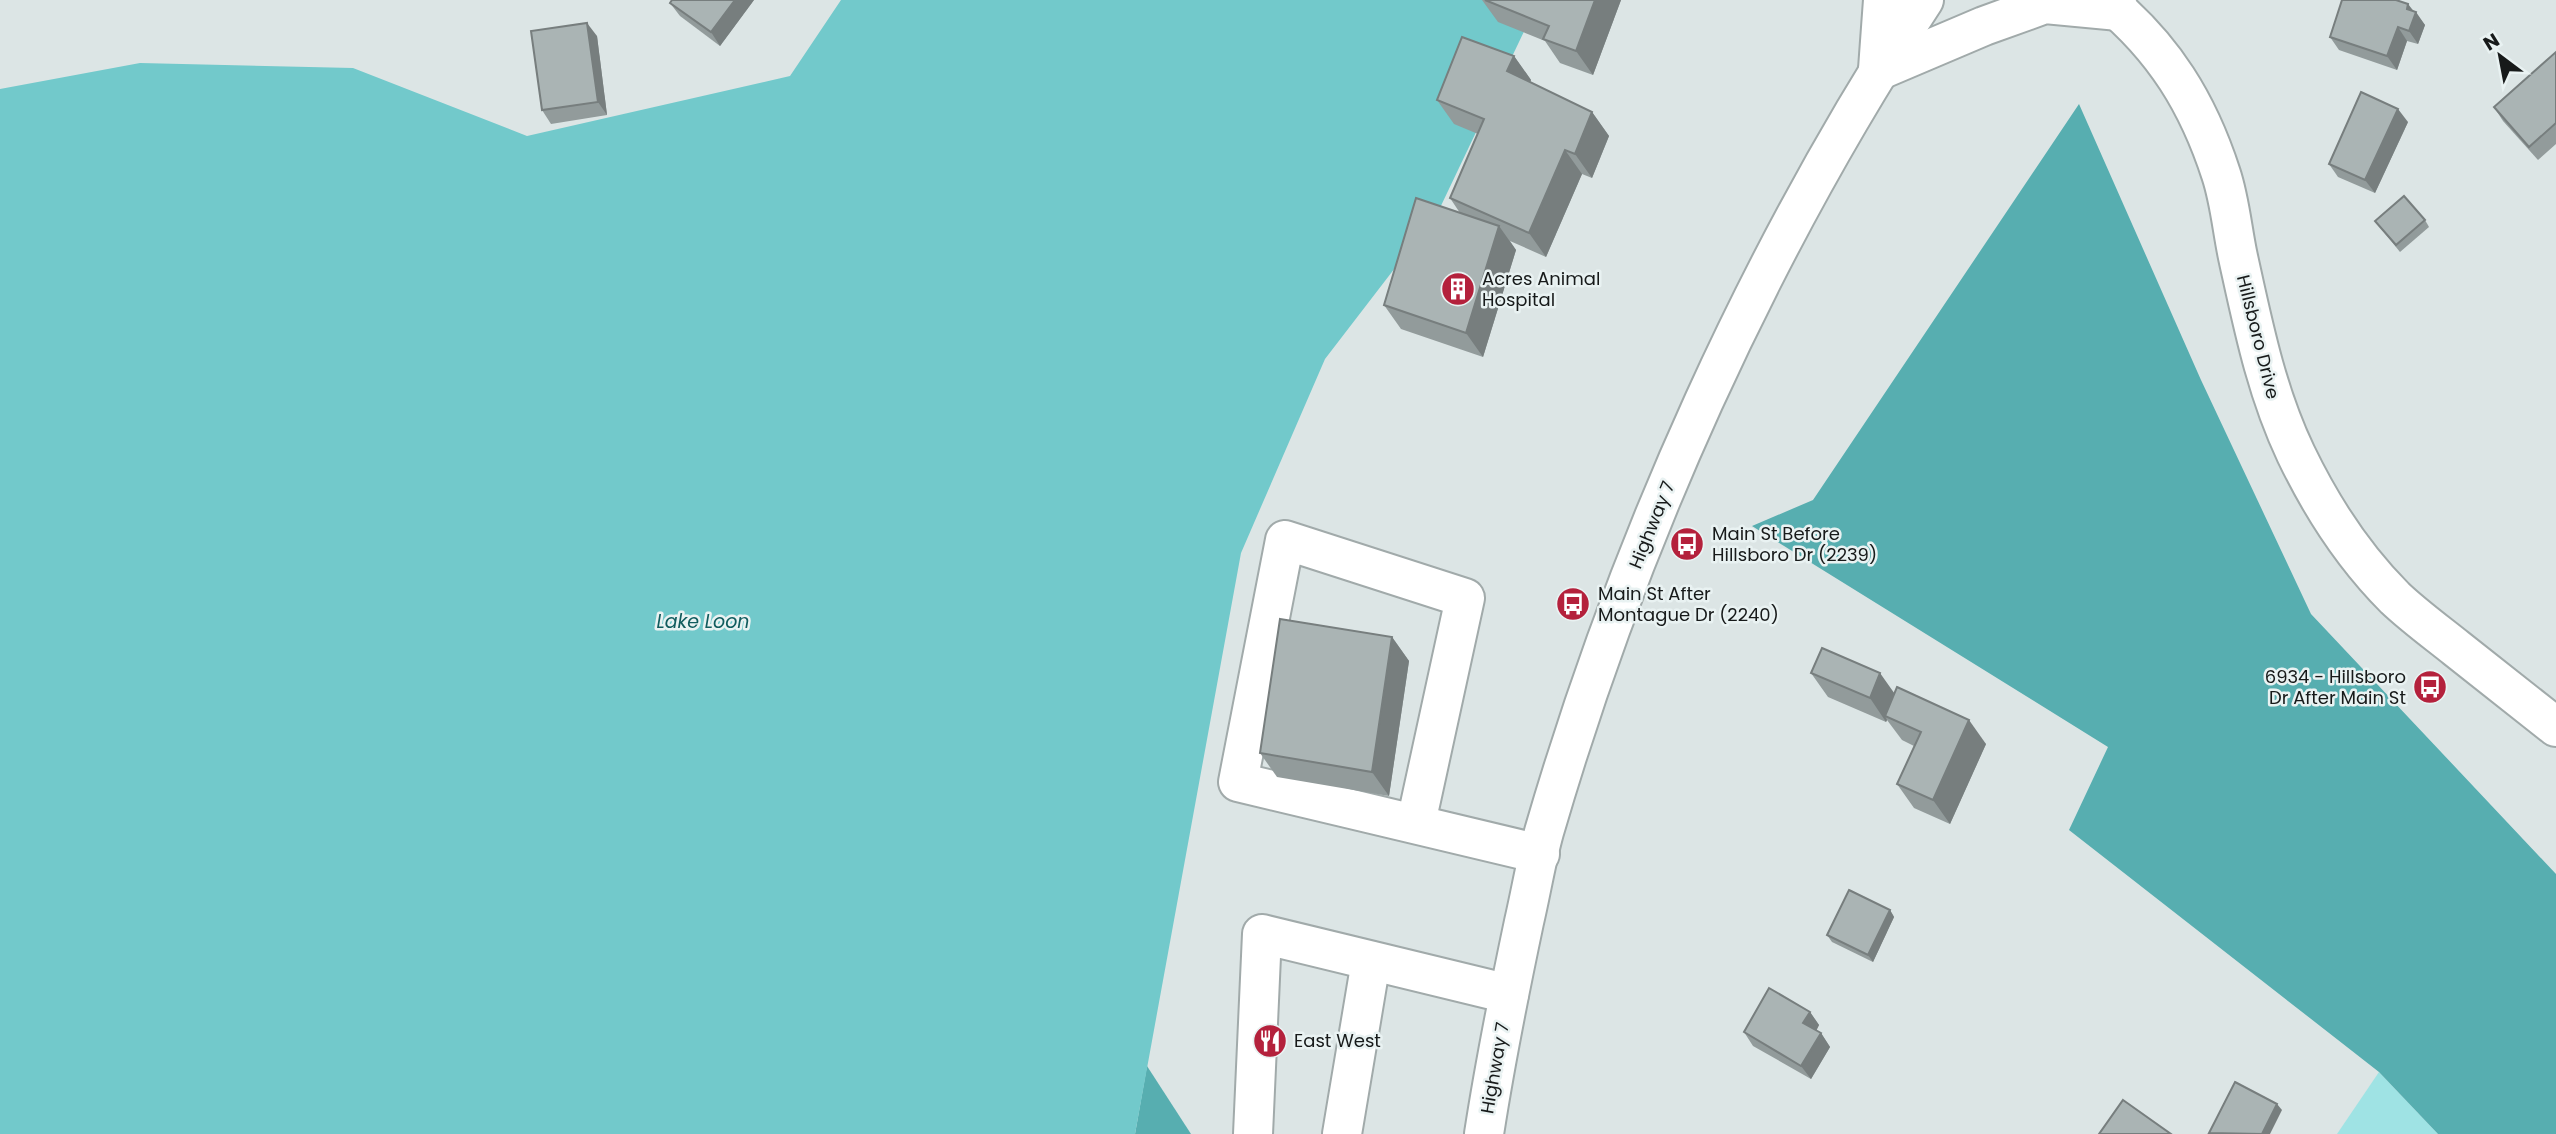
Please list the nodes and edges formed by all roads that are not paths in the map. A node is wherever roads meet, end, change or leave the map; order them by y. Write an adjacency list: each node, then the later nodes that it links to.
1 (1883, 0): 4 (main road)
2 (1924, 0): 4 (main road, Highway 7)
3 (2114, 4): 4 (main road); 5 (main road, Hillsboro Drive)
4 (1878, 71): 7 (main road, Highway 7)
5 (2556, 727)
6 (1416, 823): 6 (main road); 7 (main road)
7 (1540, 854): 9 (main road, Highway 7)
8 (1371, 961): 9 (main road); 10 (main road); 11 (main road)
9 (1509, 993): 12 (main road, Highway 7)
10 (1253, 1134)
11 (1342, 1134)
12 (1484, 1134)

